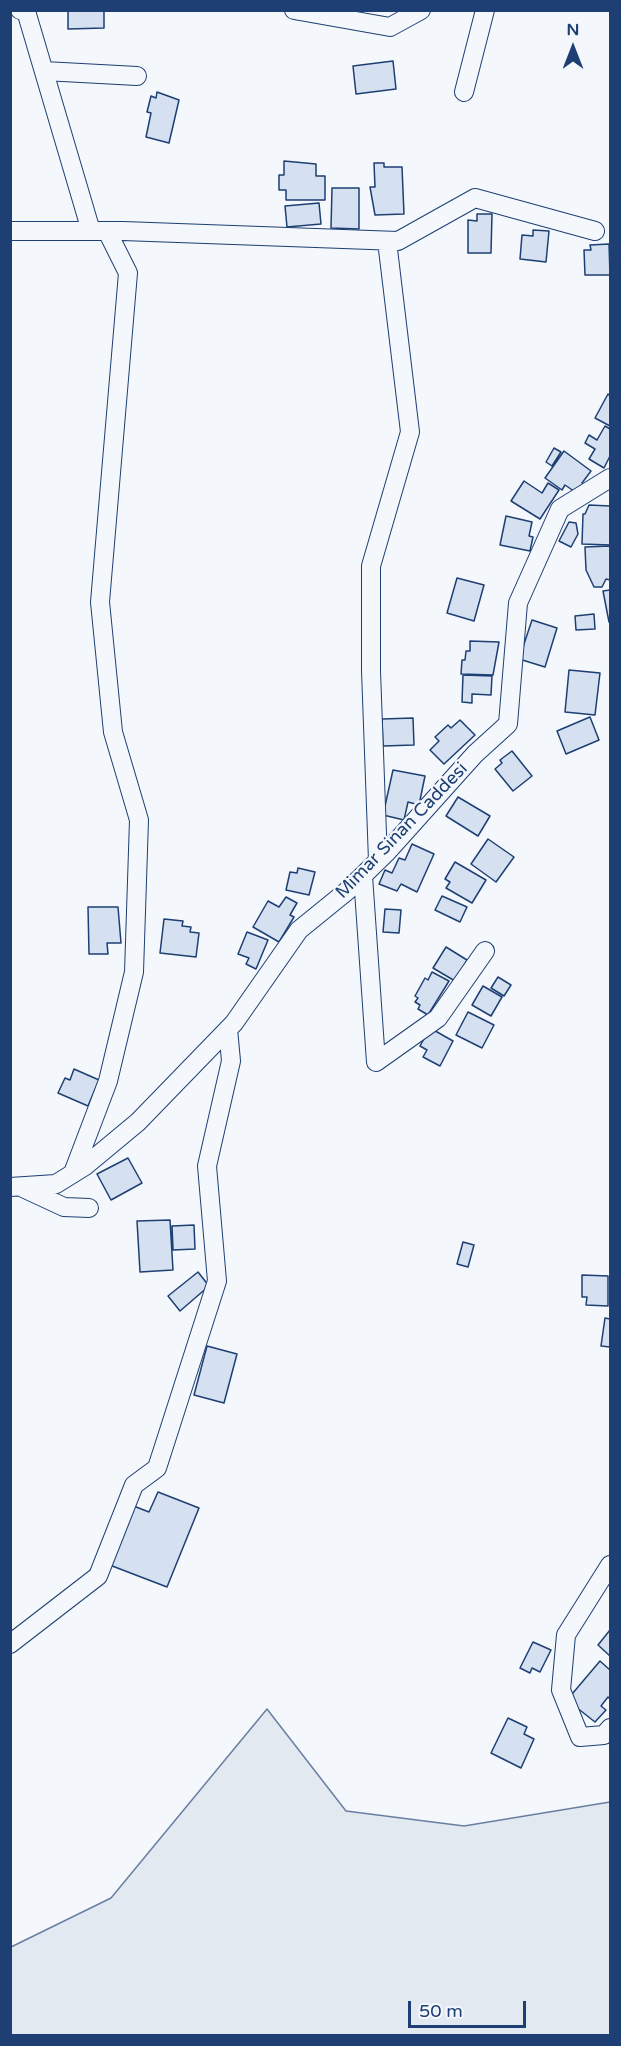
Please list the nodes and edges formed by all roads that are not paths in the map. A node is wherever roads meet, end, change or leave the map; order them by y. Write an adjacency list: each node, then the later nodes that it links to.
1 (20, 10): 5 (street)
2 (294, 10): 3 (street)
3 (421, 10)
4 (485, 10): 7 (street)
5 (44, 70): 6 (street); 9 (street)
6 (136, 76)
7 (464, 92)
8 (10, 231): 9 (street)
9 (99, 231): 11 (street); 17 (street)
10 (595, 231): 11 (street)
11 (387, 241): 13 (street)
12 (610, 478): 13 (street, Mimar Sinan Caddesi)
13 (378, 861): 14 (street, Mimar Sinan Caddesi)
14 (363, 876): 15 (street); 16 (street, Mimar Sinan Caddesi)
15 (485, 951)
16 (228, 1029): 17 (street, Mimar Sinan Caddesi); 21 (street)
17 (73, 1173): 18 (street, Mimar Sinan Caddesi)
18 (17, 1188): 19 (street)
19 (89, 1208)
20 (610, 1564): 22 (street)
21 (10, 1644)
22 (610, 1728)

